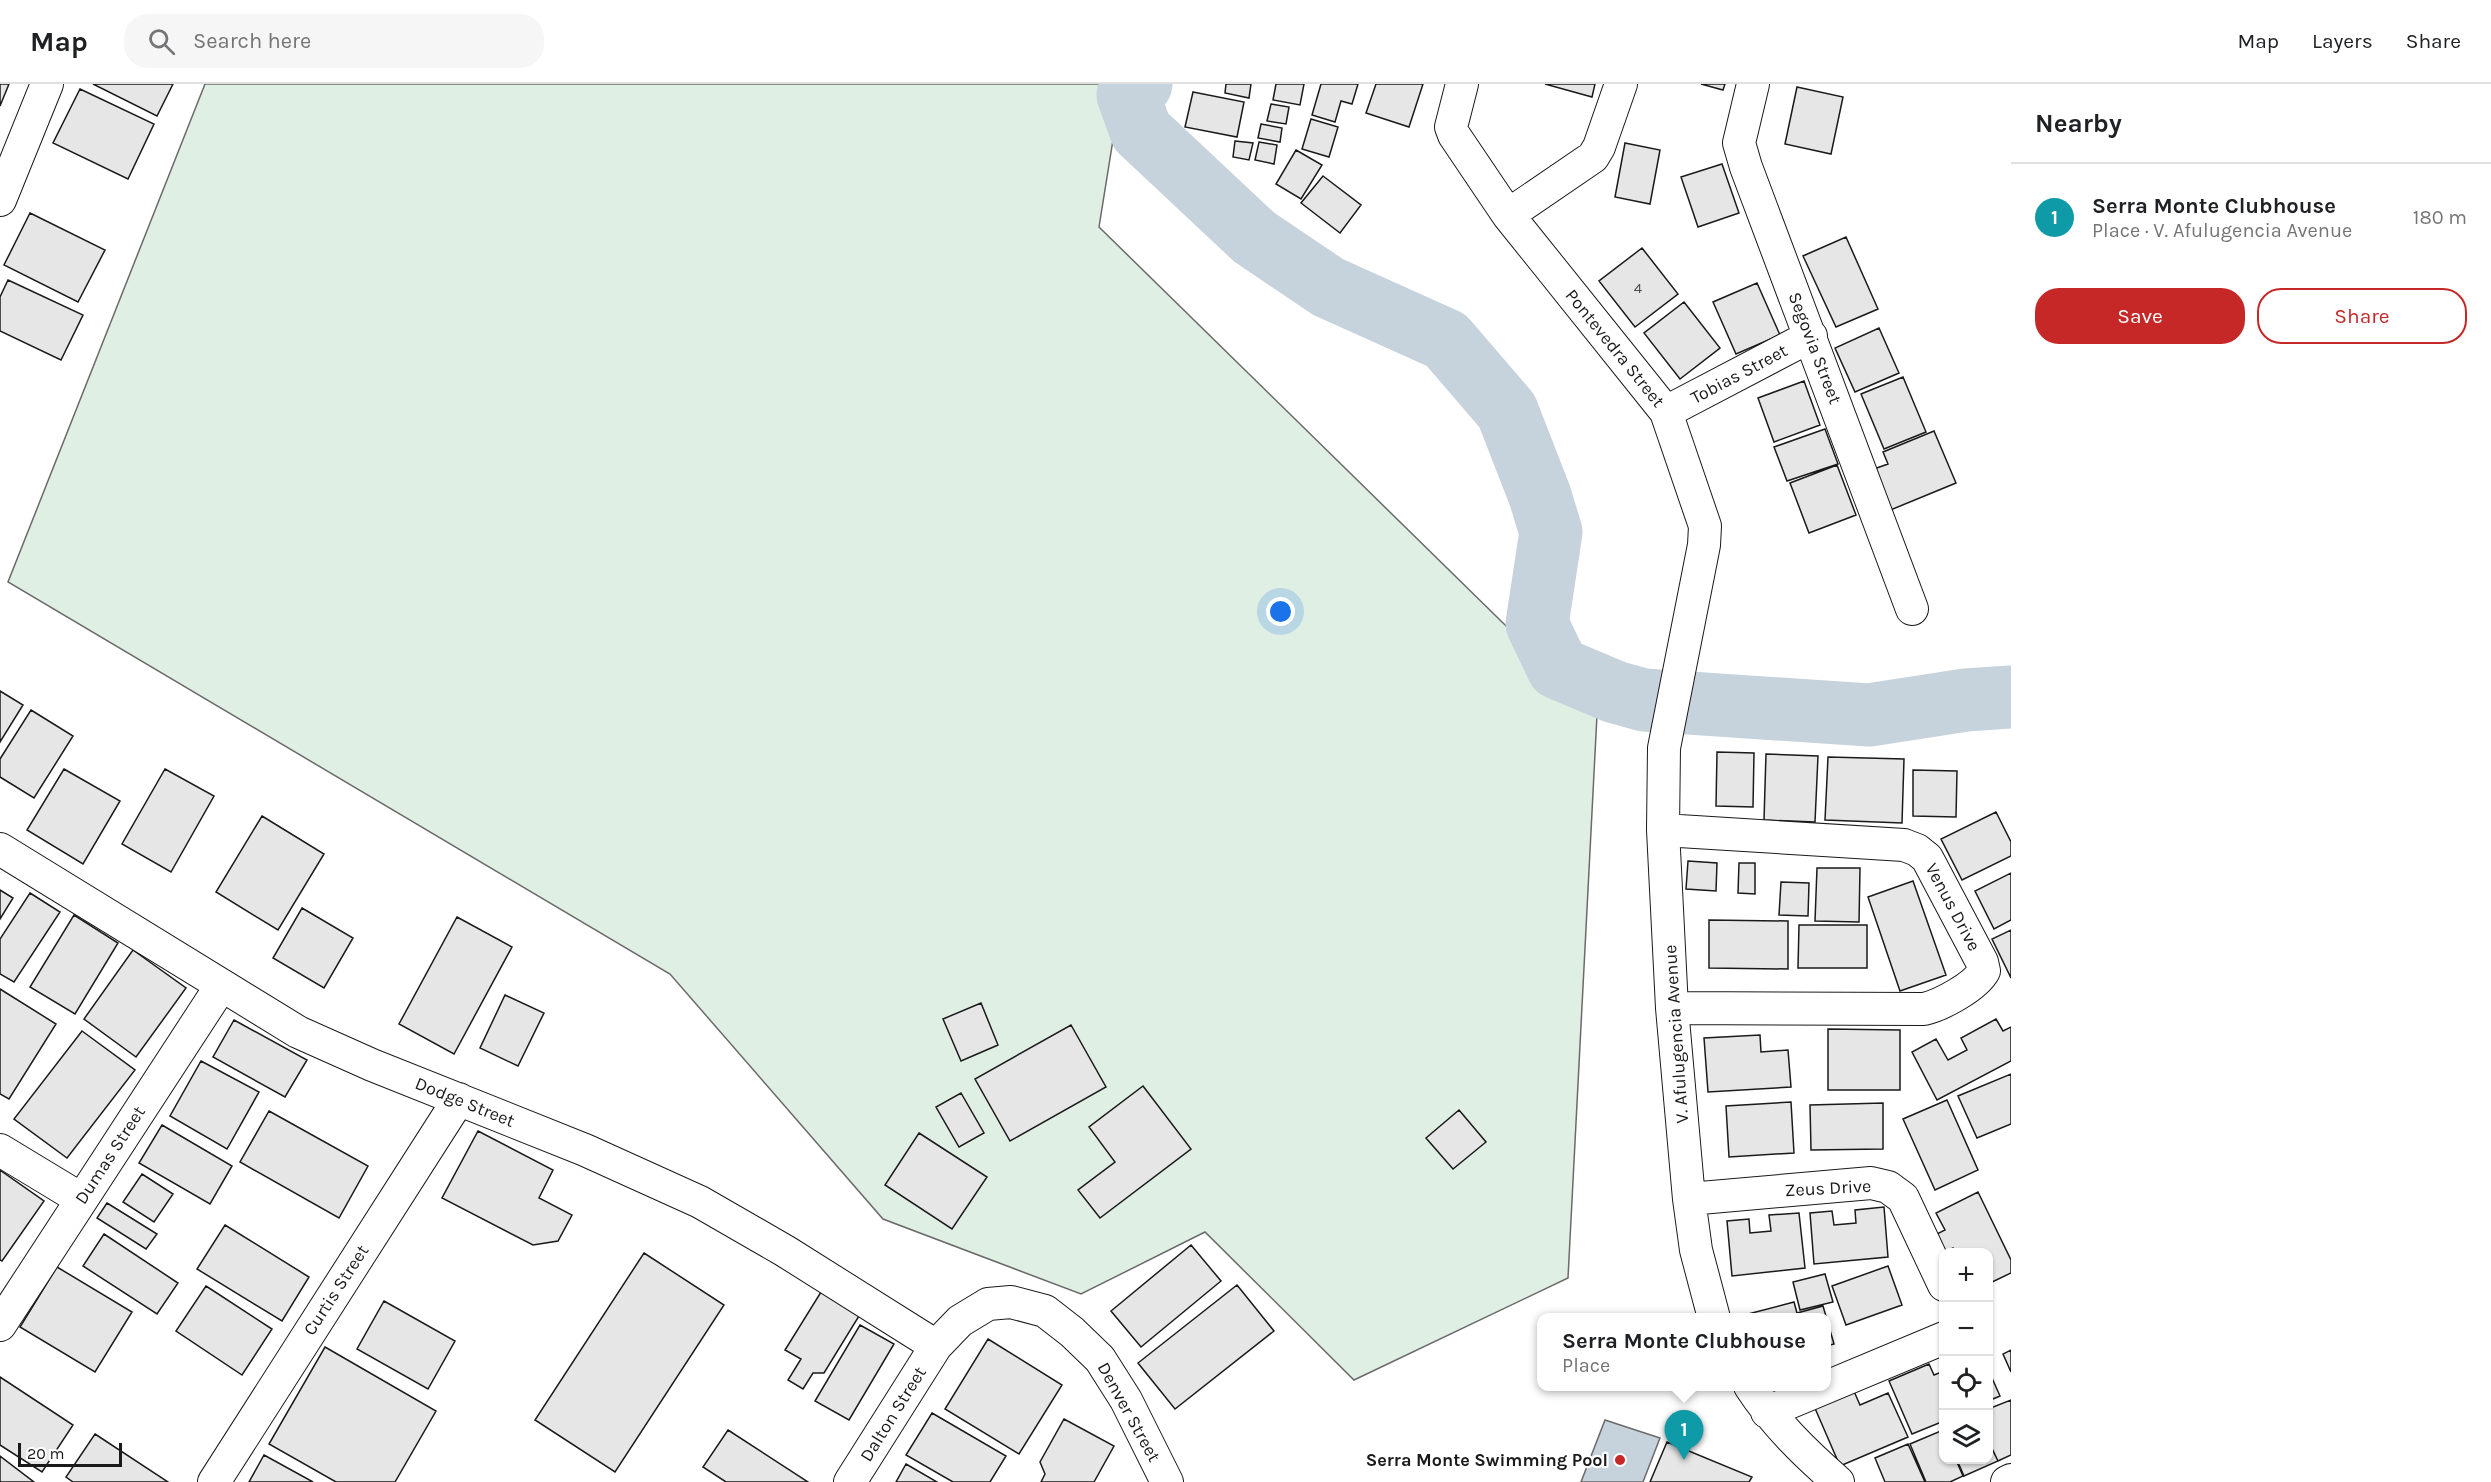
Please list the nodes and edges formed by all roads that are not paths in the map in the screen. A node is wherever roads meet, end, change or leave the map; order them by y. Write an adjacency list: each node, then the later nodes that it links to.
1 (47, 84): 5 (street)
2 (1462, 84): 6 (street, Pontevedra Street)
3 (1621, 84): 6 (street)
4 (1753, 84): 7 (street, Segovia Street)
5 (0, 201)
6 (1508, 215): 8 (street, Pontevedra Street)
7 (1811, 336): 8 (street, Tobias Street); 9 (street, Segovia Street)
8 (1666, 412): 10 (street, Pontevedra Street)
9 (1912, 609)
10 (1664, 748): 11 (street, V. Afulugencia Avenue)
11 (1663, 830): 14 (street, V. Afulugencia Avenue); 14 (street, Venus Drive)
12 (0, 849): 13 (street, Dodge Street)
13 (221, 986): 15 (street, Dodge Street); 17 (street, Dumas Street)
14 (1672, 1008): 18 (street, V. Afulugencia Avenue)
15 (459, 1099): 23 (street, Dodge Street); 28 (street, Curtis Street)
16 (0, 1150): 17 (street)
17 (81, 1199): 21 (street, Dumas Street)
18 (1689, 1199): 19 (street, Zeus Drive); 20 (street, V. Afulugencia Avenue)
19 (1939, 1274)
20 (1712, 1313)
21 (0, 1325)
22 (1939, 1340): 24 (street)
23 (936, 1346): 29 (street, Dalton Street); 30 (street, Denver Street)
24 (1831, 1385)
25 (1753, 1391): 27 (street)
26 (1817, 1391): 27 (street)
27 (1767, 1412): 31 (street)
28 (214, 1482)
29 (850, 1482)
30 (1167, 1482)
31 (1838, 1482)

